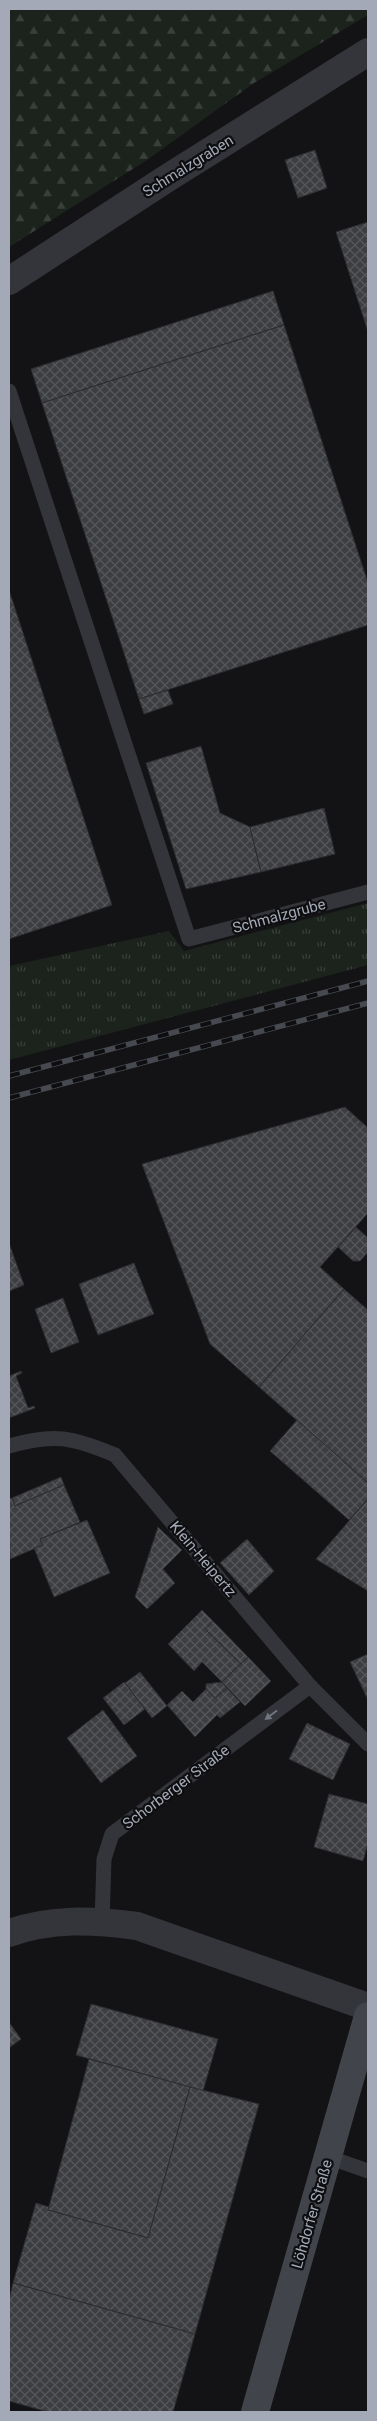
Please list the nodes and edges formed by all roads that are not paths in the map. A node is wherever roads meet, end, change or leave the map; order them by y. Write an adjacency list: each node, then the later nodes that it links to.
1 (368, 52): 2 (street, Schmalzgraben)
2 (9, 281)
3 (9, 391): 4 (lane, Schmalzgrube)
4 (368, 892)
5 (9, 1446): 6 (lane, Klein-Heipertz)
6 (310, 1686): 7 (lane, Klein-Heipertz); 8 (lane, Schorberger Straße, one-way to 8)
7 (368, 1744)
8 (102, 1922): 9 (street); 10 (street)
9 (9, 1933)
10 (368, 2007)
11 (368, 2016): 12 (main road, Löhdorfer Straße)
12 (328, 2157): 13 (lane); 14 (main road, Löhdorfer Straße)
13 (368, 2171)
14 (255, 2412)

